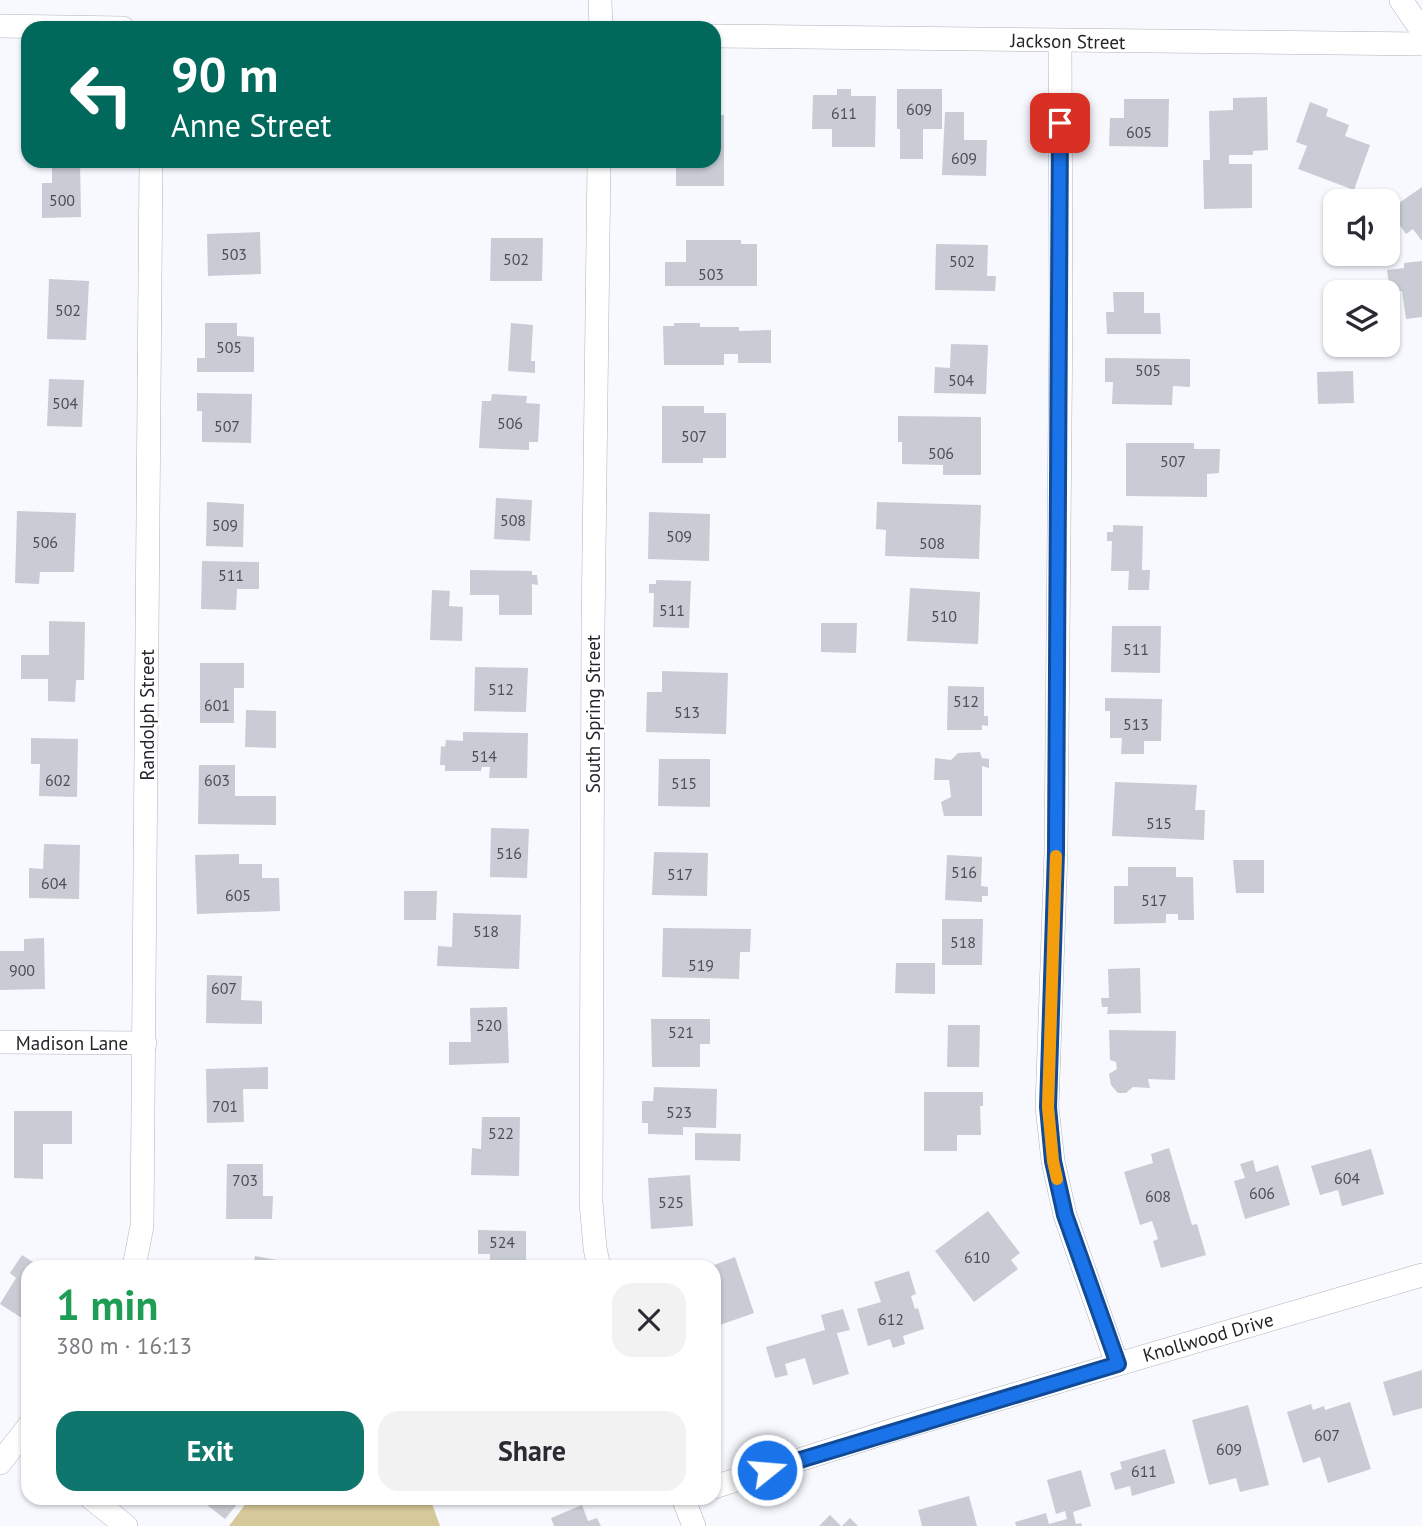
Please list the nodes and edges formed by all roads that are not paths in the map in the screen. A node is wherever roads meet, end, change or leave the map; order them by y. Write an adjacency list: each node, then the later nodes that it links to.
1 (600, 0): 3 (street)
2 (1401, 0): 6 (street)
3 (601, 21)
4 (0, 26): 5 (street)
5 (21, 26)
6 (1422, 31)
7 (721, 36): 8 (street, Jackson Street)
8 (1060, 41): 9 (street, Jackson Street); 17 (street)
9 (1422, 44)
10 (151, 168): 13 (street, Randolph Street)
11 (599, 168): 15 (street, South Spring Street)
12 (0, 1042): 13 (street, Madison Lane)
13 (145, 1043): 14 (street, Randolph Street)
14 (135, 1260)
15 (598, 1260)
16 (1422, 1275): 17 (street, Knollwood Drive)
17 (1118, 1364): 20 (street, Knollwood Drive)
18 (21, 1442): 19 (street)
19 (0, 1463)
20 (721, 1485)
21 (100, 1505): 23 (street)
22 (686, 1505): 24 (street)
23 (126, 1526)
24 (694, 1526)

